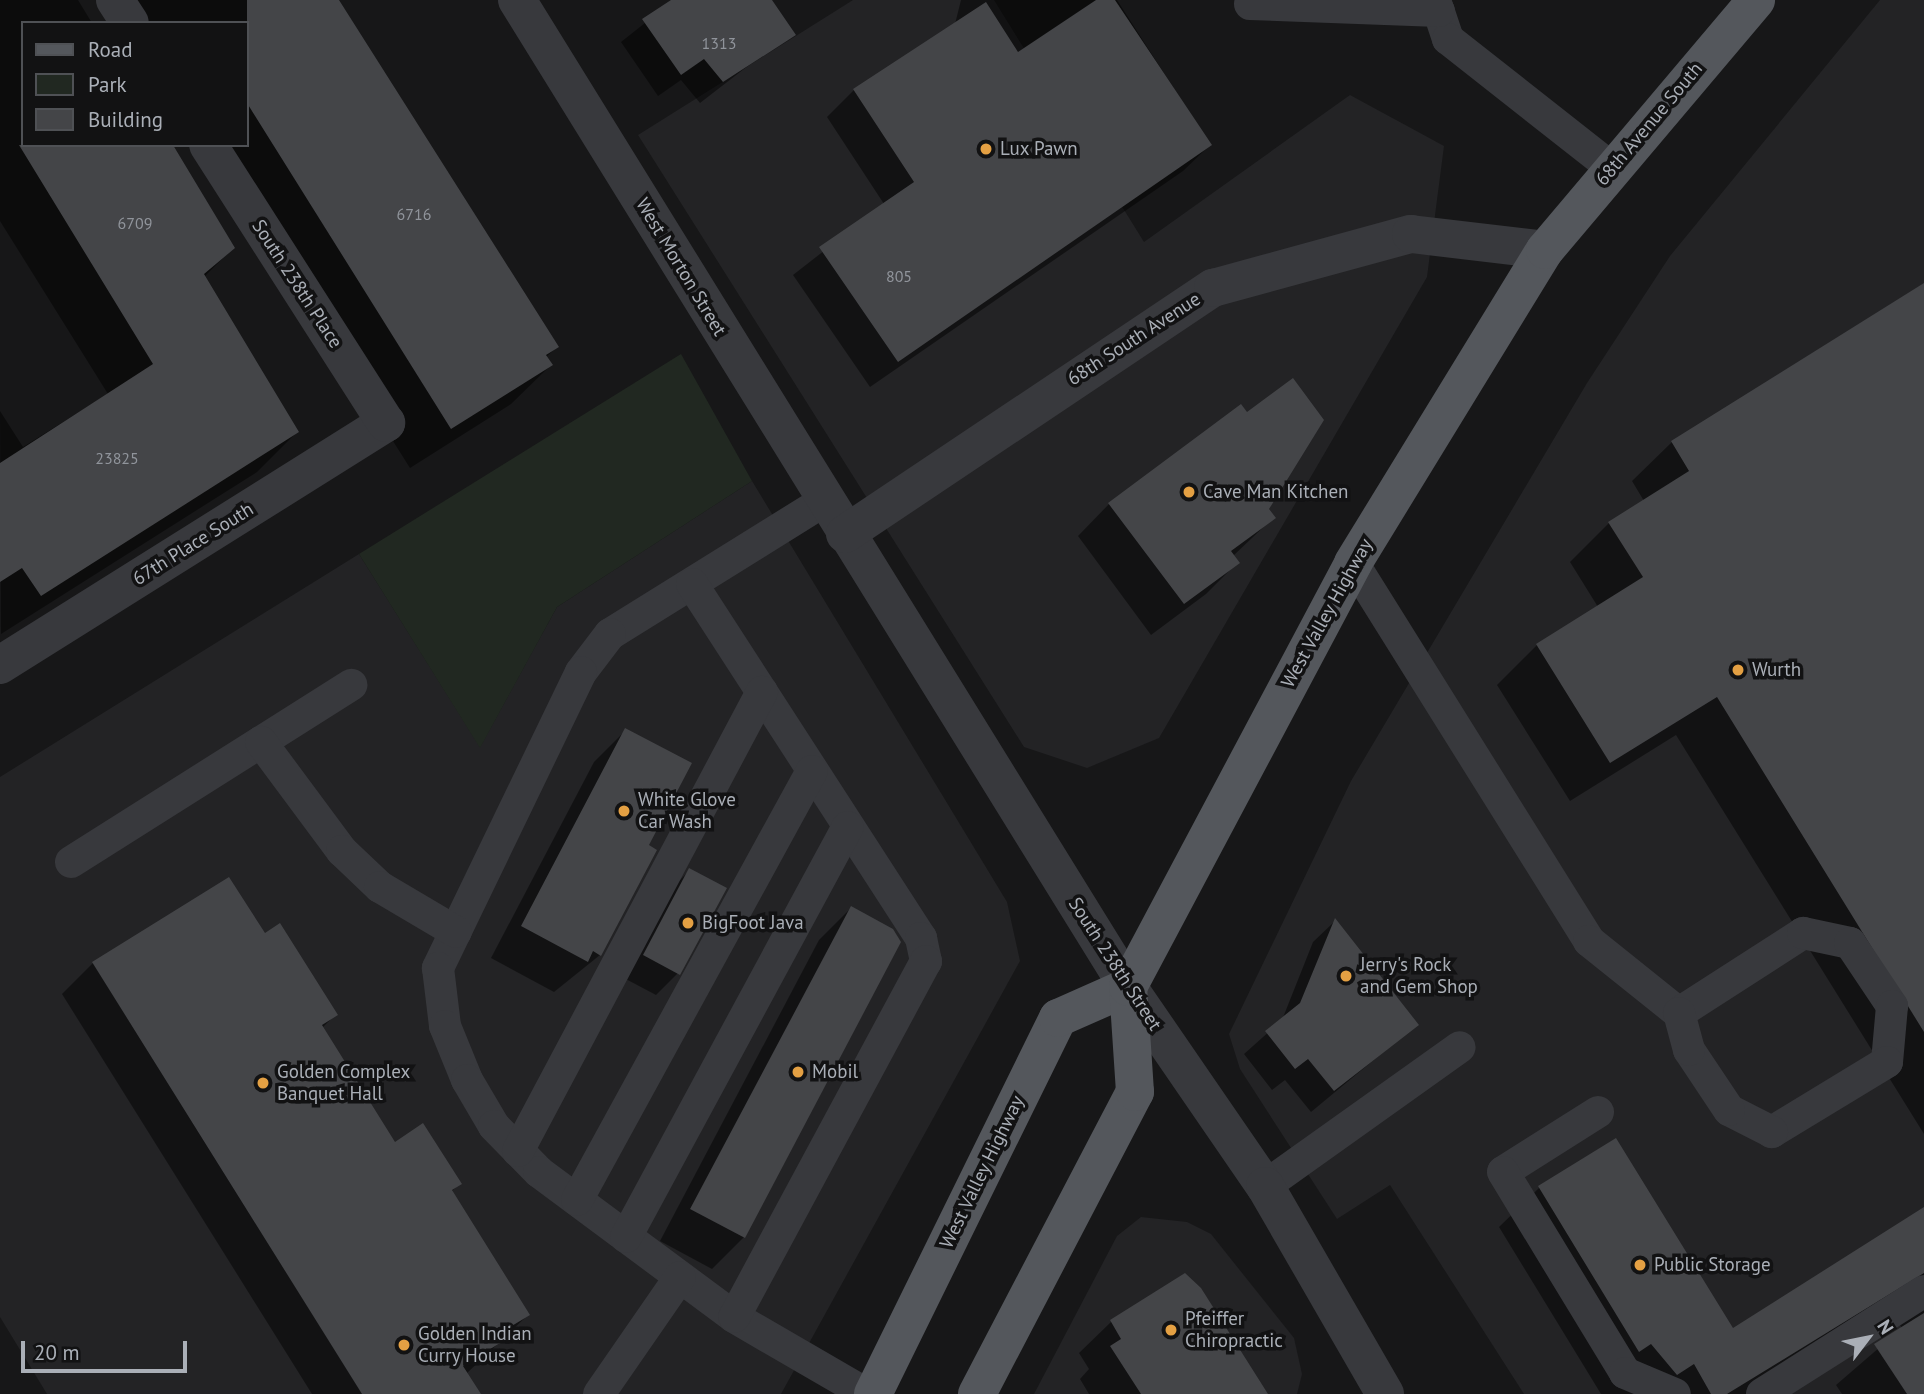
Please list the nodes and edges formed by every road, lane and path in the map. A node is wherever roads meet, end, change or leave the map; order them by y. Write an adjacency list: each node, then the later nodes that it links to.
1 (115, 0): 6 (street)
2 (517, 0): 11 (street, West Morton Street)
3 (1756, 0): 8 (main road, 68th Avenue South)
4 (1250, 4): 5 (lane)
5 (1437, 6): 8 (lane)
6 (129, 21)
7 (209, 147): 10 (street, South 238th Place)
8 (1612, 168): 9 (main road, 68th Avenue South)
9 (1545, 250): 12 (street, 68th South Avenue); 13 (main road, West Valley Highway)
10 (386, 423): 15 (street, 67th Place South)
11 (824, 501): 12 (street, West Morton Street); 14 (lane)
12 (845, 534): 23 (street, South 238th Street)
13 (1353, 563): 23 (main road, West Valley Highway); 24 (lane)
14 (692, 584): 17 (lane); 22 (lane)
15 (0, 665)
16 (351, 685): 18 (lane)
17 (762, 692): 19 (lane); 27 (lane)
18 (261, 742): 21 (lane); 22 (lane)
19 (812, 771): 20 (lane); 29 (lane)
20 (848, 827): 30 (lane); 33 (lane)
21 (71, 862)
22 (456, 932): 27 (lane)
23 (1128, 987): 28 (street, South 238th Street); 34 (main road); 37 (main road, West Valley Highway)
24 (1679, 1013): 24 (lane)
25 (1460, 1046): 28 (lane)
26 (1598, 1112): 39 (lane)
27 (518, 1151): 29 (lane)
28 (1265, 1186): 38 (street, South 238th Street)
29 (577, 1200): 30 (lane)
30 (626, 1237): 31 (lane)
31 (680, 1277): 33 (lane); 35 (lane)
32 (1924, 1291): 40 (lane)
33 (734, 1317): 36 (lane)
34 (980, 1388)
35 (599, 1394)
36 (867, 1394)
37 (873, 1394)
38 (1385, 1394)
39 (1675, 1394)
40 (1762, 1394)

